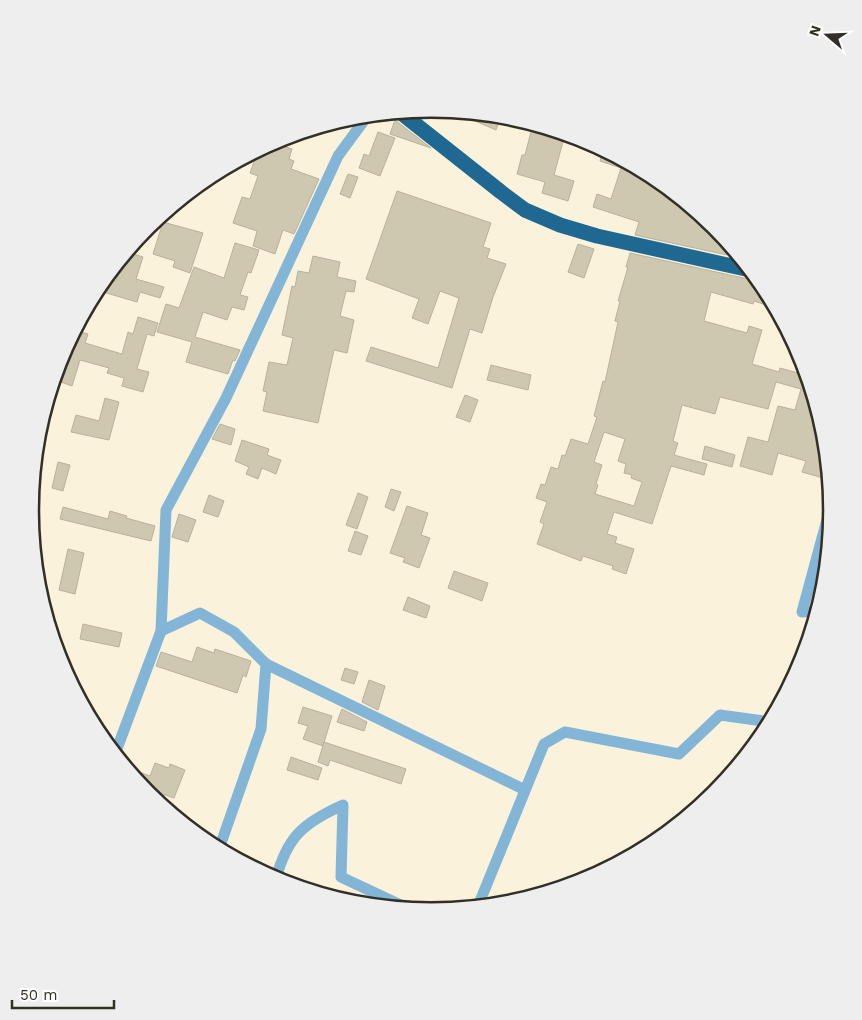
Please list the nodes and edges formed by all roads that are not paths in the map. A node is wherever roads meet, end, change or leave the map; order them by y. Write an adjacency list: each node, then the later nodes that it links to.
1 (409, 119): 3 (highway)
2 (362, 124): 6 (street)
3 (739, 268)
4 (821, 543): 5 (street)
5 (810, 611)
6 (162, 631): 7 (street); 9 (street)
7 (266, 664): 10 (street); 11 (street)
8 (762, 721): 10 (street)
9 (118, 746)
10 (525, 790): 13 (street)
11 (222, 841)
12 (278, 871): 14 (street)
13 (481, 899)
14 (390, 900)

